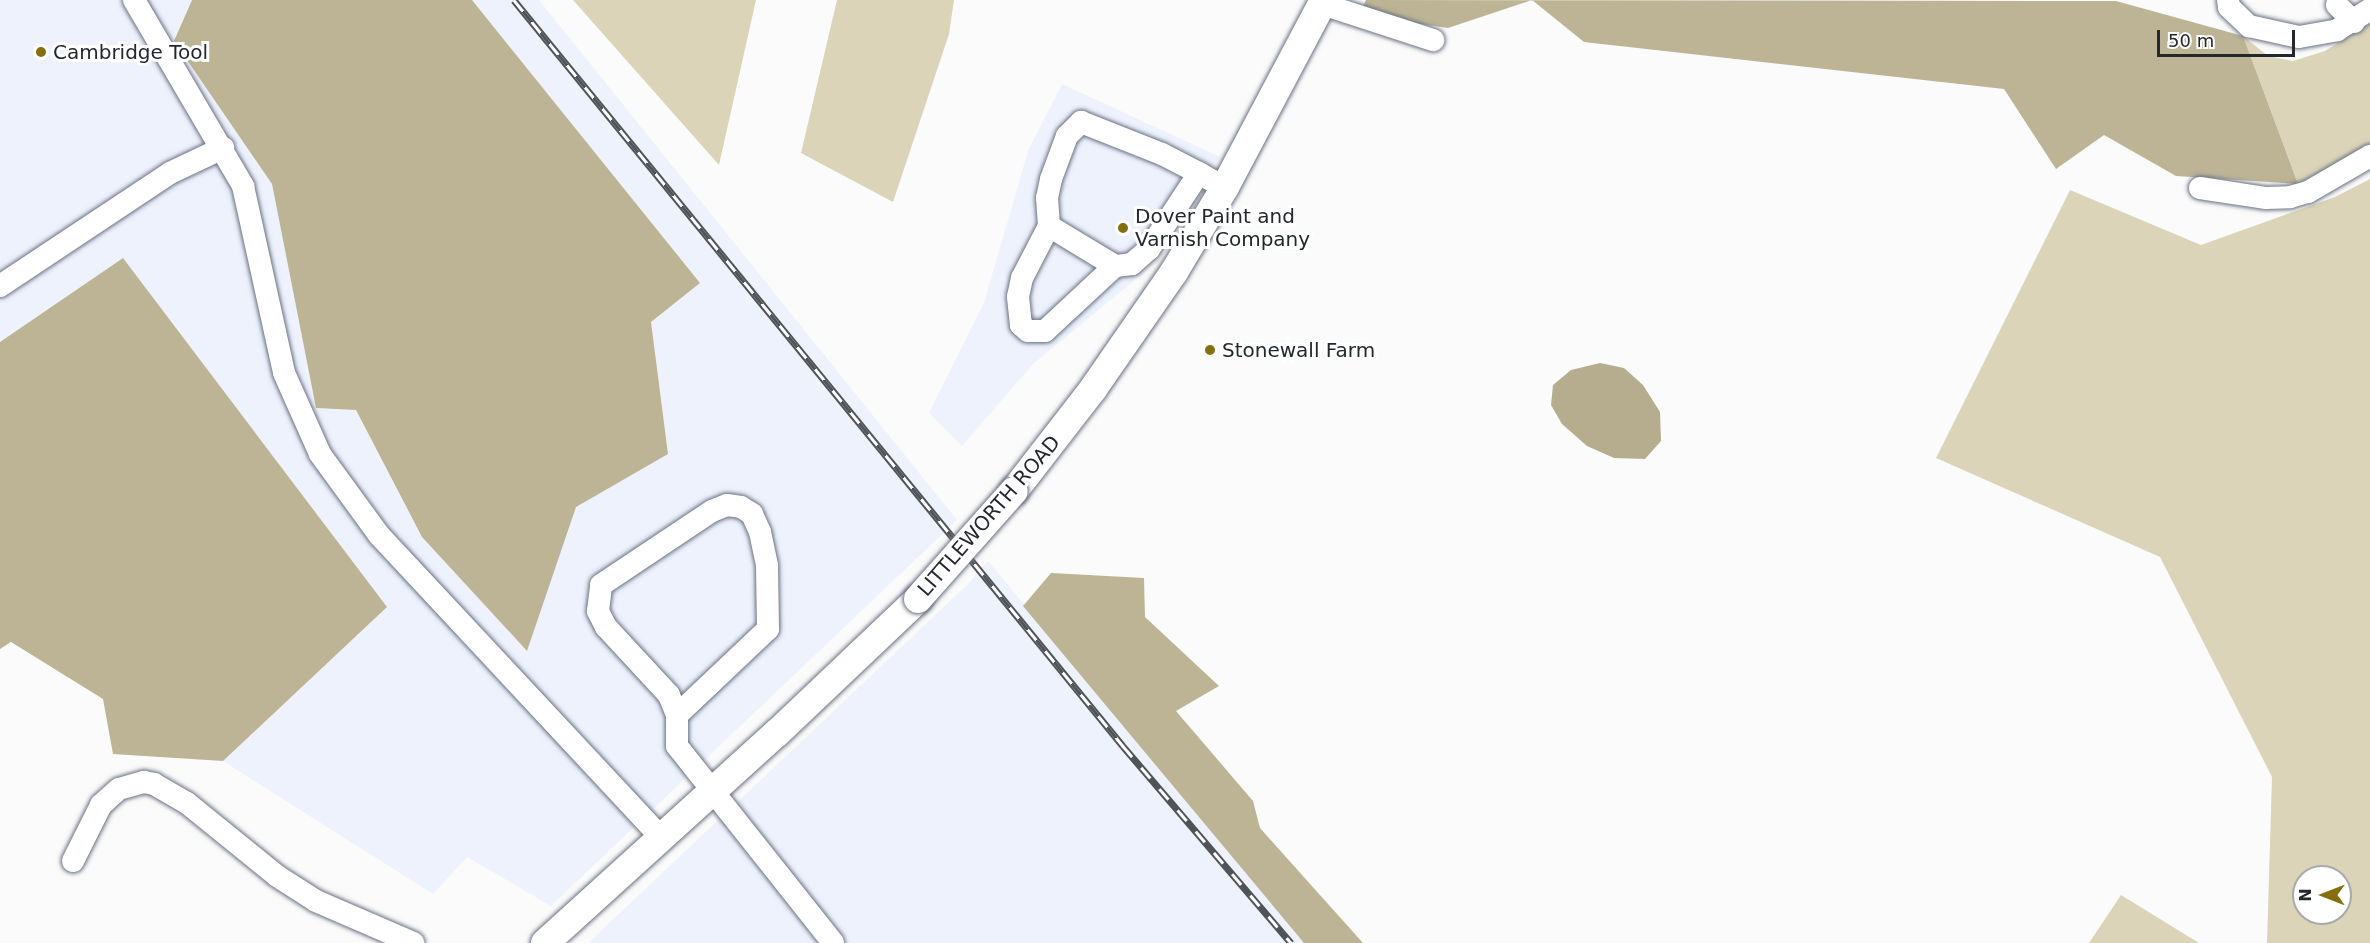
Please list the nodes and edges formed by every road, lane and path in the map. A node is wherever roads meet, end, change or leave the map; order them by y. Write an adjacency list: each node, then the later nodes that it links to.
1 (134, 0): 7 (street)
2 (2224, 1): 5 (street)
3 (1323, 2): 6 (street); 10 (main road, LITTLEWORTH ROAD)
4 (2337, 5): 5 (street)
5 (2362, 16)
6 (1433, 40)
7 (223, 148): 14 (street); 17 (street)
8 (2370, 156): 11 (street)
9 (1199, 173): 10 (street); 12 (street); 13 (street)
10 (1225, 187): 16 (main road, LITTLEWORTH ROAD, bridge)
11 (2200, 188)
12 (1049, 226): 13 (street); 13 (street)
13 (1115, 266)
14 (0, 286)
15 (677, 715): 15 (street); 16 (street)
16 (712, 793): 17 (main road, LITTLEWORTH ROAD); 21 (street)
17 (662, 839): 20 (main road, LITTLEWORTH ROAD)
18 (73, 861): 19 (street)
19 (413, 943)
20 (545, 943)
21 (832, 943)

